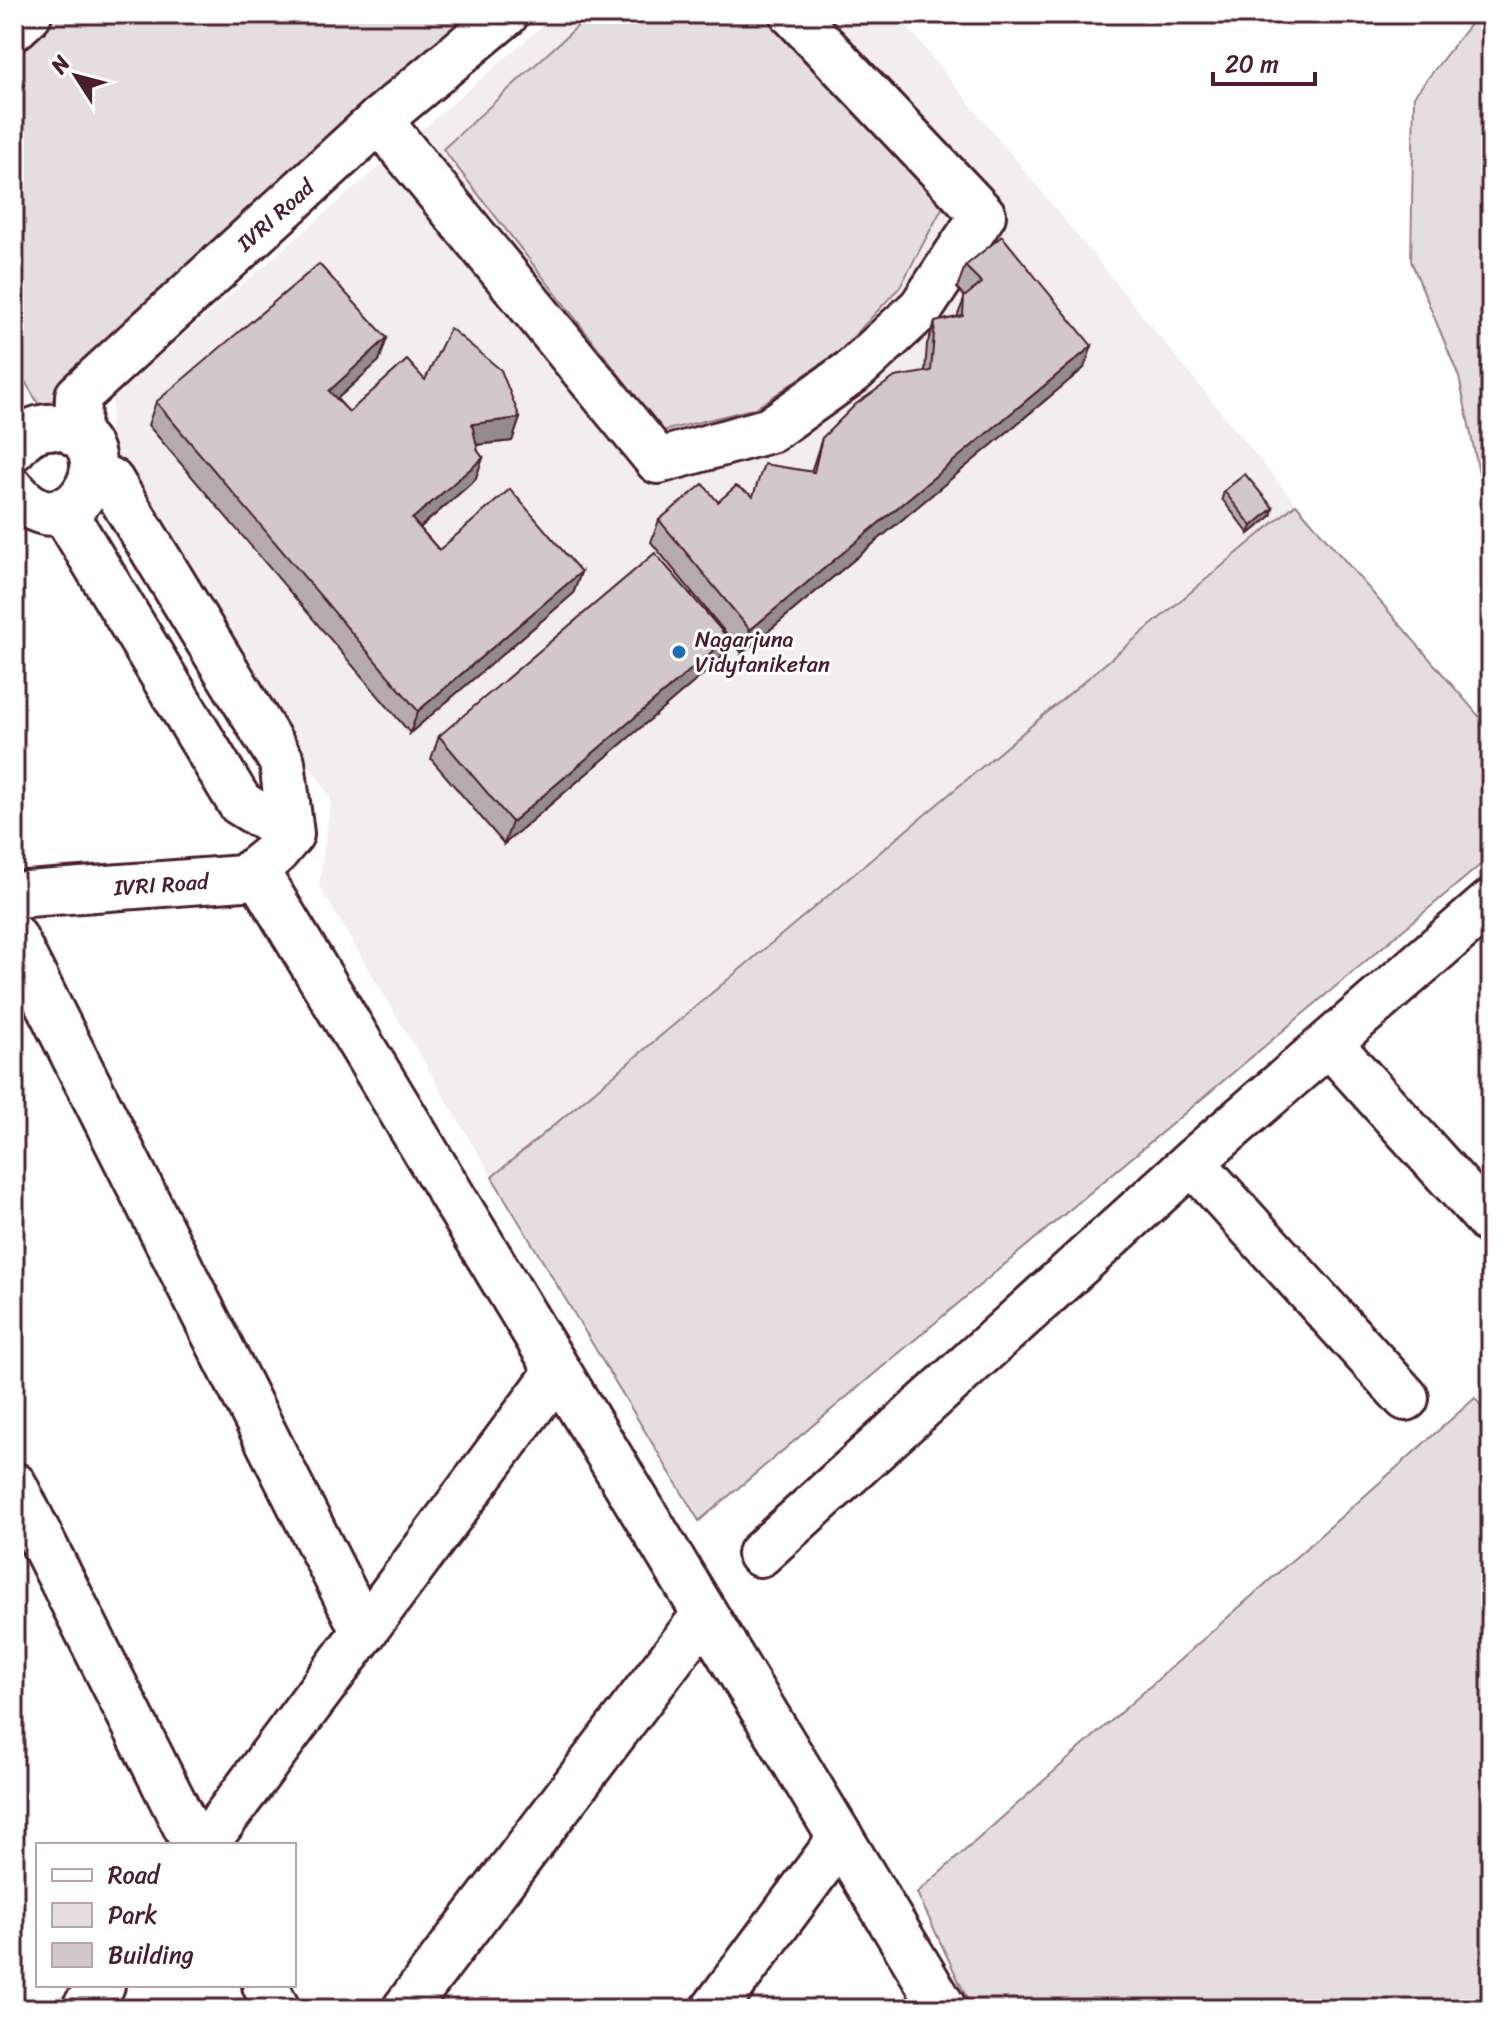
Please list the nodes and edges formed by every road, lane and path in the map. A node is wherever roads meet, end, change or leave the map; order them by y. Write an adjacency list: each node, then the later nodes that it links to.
1 (29, 14): 4 (street)
2 (506, 14): 5 (street, IVRI Road)
3 (793, 14): 5 (street)
4 (14, 28)
5 (379, 120): 7 (street, IVRI Road)
6 (14, 448): 7 (street)
7 (85, 454): 9 (street, IVRI Road); 10 (street)
8 (14, 491): 9 (street)
9 (63, 510): 10 (street)
10 (291, 834): 11 (street, IVRI Road)
11 (255, 869): 12 (street, IVRI Road); 18 (street)
12 (14, 895)
13 (1491, 902): 15 (street)
14 (14, 937): 23 (street)
15 (1329, 1043): 16 (street); 17 (street)
16 (1192, 1162): 19 (street); 21 (street)
17 (1491, 1223)
18 (558, 1371): 22 (street); 23 (street)
19 (1406, 1398)
20 (14, 1485): 25 (street)
21 (760, 1554)
22 (705, 1614): 24 (street); 31 (street)
23 (364, 1632): 26 (street)
24 (841, 1838): 32 (street); 33 (street)
25 (194, 1843)
26 (206, 1843)
27 (100, 1987): 29 (street)
28 (266, 1987): 30 (street)
29 (84, 2009)
30 (277, 2009)
31 (405, 2009)
32 (714, 2009)
33 (944, 2009)

